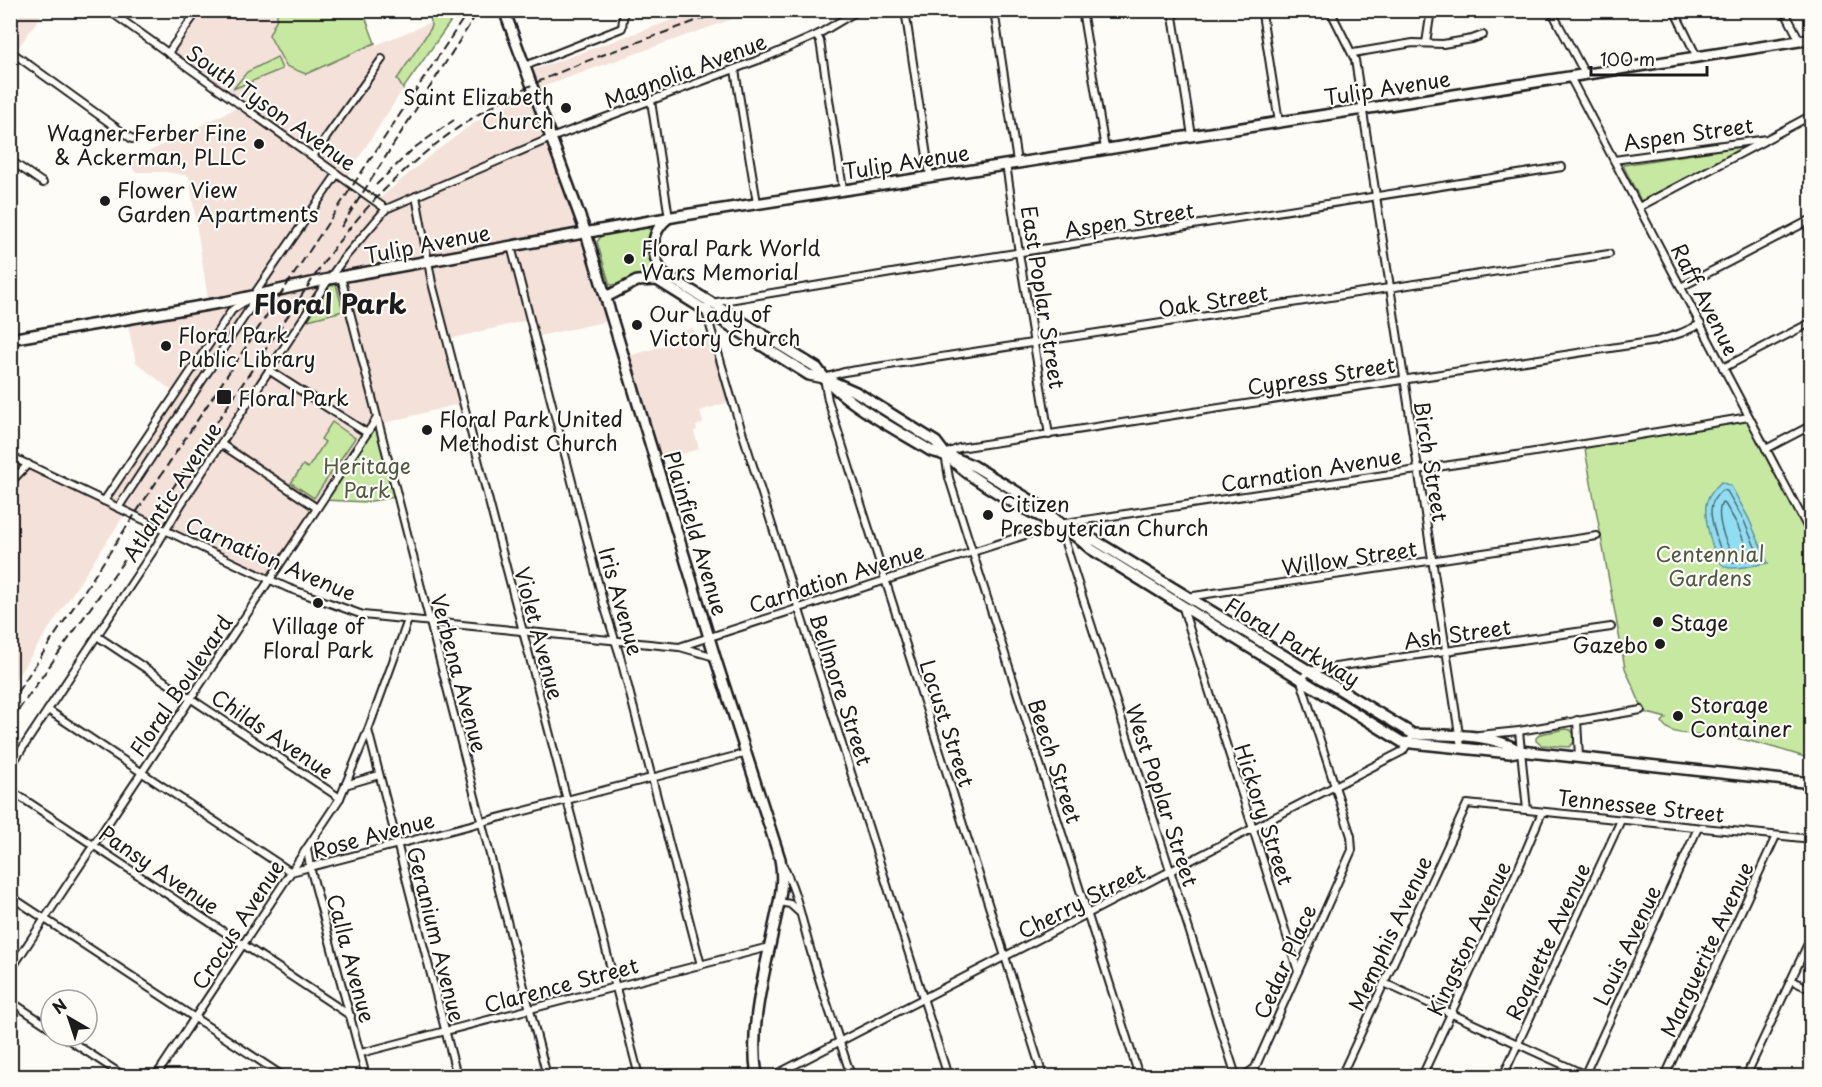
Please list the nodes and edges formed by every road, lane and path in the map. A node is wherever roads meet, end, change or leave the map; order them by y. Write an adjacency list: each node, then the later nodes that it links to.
1 (108, 10): 21 (street, South Tyson Avenue)
2 (198, 10): 21 (street)
3 (504, 10): 25 (main road, Plainfield Avenue)
4 (624, 10): 25 (street)
5 (859, 10): 16 (street, Magnolia Avenue)
6 (905, 10): 45 (street)
7 (994, 10): 41 (street)
8 (1082, 10): 37 (street)
9 (1172, 10): 33 (street)
10 (1330, 10): 22 (street, Birch Street)
11 (1431, 10): 19 (street)
12 (1551, 10): 27 (street)
13 (1674, 10): 23 (street)
14 (1784, 10): 18 (street)
15 (1262, 14): 32 (street)
16 (817, 35): 26 (street, Magnolia Avenue); 47 (street)
17 (1483, 35): 19 (street)
18 (1808, 42): 23 (main road, Tulip Avenue)
19 (1426, 43): 22 (street)
20 (10, 51): 35 (street)
21 (168, 53): 38 (street, South Tyson Avenue)
22 (1353, 53): 30 (street, Birch Street)
23 (1698, 57): 27 (main road, Tulip Avenue)
24 (382, 59): 38 (street)
25 (525, 66): 34 (main road, Plainfield Avenue)
26 (735, 70): 29 (street, Magnolia Avenue); 50 (street)
27 (1585, 74): 28 (main road, Tulip Avenue)
28 (1570, 77): 30 (main road, Tulip Avenue); 40 (street, Raff Avenue)
29 (651, 101): 34 (street, Magnolia Avenue); 53 (street)
30 (1362, 109): 32 (main road, Tulip Avenue); 48 (street, Birch Street)
31 (1812, 115): 36 (street, Aspen Street)
32 (1279, 122): 33 (main road, Tulip Avenue)
33 (1192, 136): 37 (main road, Tulip Avenue)
34 (551, 138): 49 (street, Magnolia Avenue); 55 (main road, Plainfield Avenue)
35 (132, 139)
36 (1767, 139): 40 (street, Aspen Street); 51 (street, Aspen Street)
37 (1105, 148): 41 (main road, Tulip Avenue)
38 (313, 156): 44 (street, South Tyson Avenue)
39 (10, 160): 46 (street)
40 (1614, 160): 51 (street, Raff Avenue)
41 (1017, 162): 42 (main road, Tulip Avenue)
42 (1006, 164): 45 (main road, Tulip Avenue); 57 (street, East Poplar Street)
43 (1562, 167): 48 (street, Aspen Street)
44 (337, 174): 52 (street, South Tyson Avenue); 65 (street)
45 (930, 176): 47 (main road, Tulip Avenue)
46 (42, 183)
47 (843, 189): 50 (main road, Tulip Avenue)
48 (1375, 195): 57 (street, Aspen Street); 64 (street, Birch Street)
49 (416, 196): 52 (street, Magnolia Avenue); 59 (street, Violet Avenue)
50 (757, 203): 53 (main road, Tulip Avenue)
51 (1639, 207): 63 (street, Raff Avenue)
52 (386, 208): 62 (street, Atlantic Avenue)
53 (669, 218): 55 (main road, Tulip Avenue); 61 (main road)
54 (1812, 219): 63 (street)
55 (586, 233): 56 (main road, Tulip Avenue); 66 (main road, Plainfield Avenue)
56 (511, 246): 59 (main road, Tulip Avenue); 110 (street, Iris Avenue)
57 (1019, 253): 67 (street, Aspen Street); 72 (street, East Poplar Street)
58 (1609, 254): 64 (street, Oak Street)
59 (429, 262): 60 (main road, Tulip Avenue); 106 (street, Violet Avenue)
60 (341, 277): 62 (main road, Tulip Avenue); 79 (street, Verbena Avenue)
61 (660, 277): 66 (main road); 67 (main road, Floral Parkway)
62 (329, 279): 65 (main road, Tulip Avenue); 75 (street, Atlantic Avenue)
63 (1681, 287): 69 (street, Raff Avenue)
64 (1389, 289): 72 (street, Oak Street); 77 (street, Birch Street)
65 (253, 296): 70 (main road, Tulip Avenue); 90 (street); 91 (street)
66 (606, 297): 108 (main road, Plainfield Avenue)
67 (709, 308): 71 (main road, Floral Parkway); 73 (main road, Floral Parkway); 102 (street, Bellmore Street)
68 (1812, 322): 74 (street)
69 (1701, 324): 74 (street, Raff Avenue); 77 (street, Cypress Street)
70 (10, 339)
71 (774, 342): 73 (main road); 76 (main road, Floral Parkway)
72 (1035, 344): 76 (street, Oak Street); 82 (street, East Poplar Street)
73 (769, 351): 76 (main road, Floral Parkway)
74 (1723, 368): 78 (street, Raff Avenue)
75 (270, 371): 81 (street); 83 (street, Atlantic Avenue)
76 (824, 378): 85 (main road, Floral Parkway); 100 (street, Locust Street)
77 (1403, 379): 82 (street, Cypress Street); 88 (street, Birch Street)
78 (1749, 417): 84 (street, Raff Avenue); 88 (street, Carnation Avenue)
79 (376, 418): 81 (street, Floral Boulevard); 104 (street, Verbena Avenue)
80 (1812, 425): 84 (street)
81 (367, 433): 92 (street, Floral Boulevard)
82 (1049, 435): 85 (street, Cypress Street)
83 (221, 444): 92 (street); 94 (street, Atlantic Avenue)
84 (1766, 449): 95 (street, Raff Avenue)
85 (945, 454): 93 (main road, Floral Parkway); 97 (street, Beech Street)
86 (10, 456): 87 (street, Carnation Avenue)
87 (28, 464): 89 (street); 90 (street, Carnation Avenue)
88 (1417, 470): 93 (street, Carnation Avenue); 98 (street, Birch Street)
89 (10, 483)
90 (104, 501): 91 (street, Carnation Avenue)
91 (118, 508): 94 (street, Carnation Avenue)
92 (317, 508): 99 (street, Floral Boulevard)
93 (1059, 524): 97 (street, Carnation Avenue); 101 (main road, Floral Parkway); 153 (street, West Poplar Street)
94 (165, 531): 99 (street, Carnation Avenue); 107 (street, Atlantic Avenue)
95 (1810, 532)
96 (1597, 536): 98 (street, Willow Street)
97 (972, 551): 100 (street, Carnation Avenue); 158 (street, Beech Street)
98 (1431, 561): 101 (street, Willow Street); 113 (street, Birch Street)
99 (270, 579): 103 (street, Carnation Avenue); 117 (street, Floral Boulevard)
100 (885, 579): 102 (street, Carnation Avenue); 163 (street, Locust Street)
101 (1184, 601): 109 (main road, Floral Parkway); 112 (main road, Floral Parkway); 145 (street, Hickory Street)
102 (798, 607): 108 (street, Carnation Avenue); 171 (street, Bellmore Street)
103 (408, 620): 104 (street, Carnation Avenue); 121 (street, Crocus Avenue)
104 (429, 623): 106 (street, Carnation Avenue); 143 (street, Verbena Avenue)
105 (1611, 627): 113 (street, Ash Street)
106 (523, 632): 110 (street, Carnation Avenue); 138 (street, Violet Avenue)
107 (97, 636): 117 (street, Childs Avenue); 118 (street, Atlantic Avenue)
108 (710, 636): 111 (street, Carnation Avenue); 114 (main road, Plainfield Avenue)
109 (1258, 640): 112 (main road); 115 (main road, Floral Parkway)
110 (614, 641): 111 (street, Carnation Avenue); 132 (street, Iris Avenue)
111 (679, 647): 114 (street, Carnation Avenue)
112 (1252, 649): 116 (main road, Floral Parkway)
113 (1445, 651): 115 (street, Ash Street); 123 (street, Birch Street)
114 (715, 657): 127 (main road, Plainfield Avenue)
115 (1308, 671): 116 (street); 124 (main road, Floral Parkway)
116 (1301, 681): 124 (main road, Floral Parkway); 135 (street, Cedar Place)
117 (191, 699): 130 (street, Floral Boulevard); 137 (street, Childs Avenue)
118 (48, 710): 129 (street, Atlantic Avenue); 130 (street, Rose Avenue)
119 (1641, 710): 120 (street)
120 (1577, 720): 122 (street); 128 (street)
121 (368, 730): 131 (street, Geranium Avenue); 134 (street, Crocus Avenue)
122 (1518, 731): 123 (street); 126 (street)
123 (1464, 736): 124 (main road, Floral Parkway); 125 (street, Birch Street); 126 (main road, Floral Parkway)
124 (1408, 743): 125 (main road, Floral Parkway); 135 (street, Cherry Street)
125 (1461, 747): 126 (main road, Floral Parkway)
126 (1520, 751): 128 (main road, Floral Parkway); 140 (street)
127 (747, 753): 132 (street, Rose Avenue); 151 (main road, Plainfield Avenue)
128 (1579, 757): 133 (main road, Floral Parkway)
129 (10, 767)
130 (142, 772): 148 (street, Floral Boulevard); 154 (street, Rose Avenue)
131 (379, 775): 134 (street); 149 (street, Geranium Avenue)
132 (652, 778): 138 (street, Rose Avenue); 164 (street, Iris Avenue)
133 (1812, 783)
134 (345, 785): 137 (street, Crocus Avenue)
135 (1335, 787): 145 (street, Cherry Street); 166 (street, Cedar Place)
136 (10, 790): 148 (street, Pansy Avenue)
137 (340, 798): 150 (street, Crocus Avenue)
138 (567, 800): 143 (street, Rose Avenue); 169 (street, Violet Avenue)
139 (1467, 804): 140 (street, Tennessee Street); 168 (street, Memphis Avenue)
140 (1527, 810): 141 (street, Tennessee Street)
141 (1542, 812): 142 (street, Tennessee Street); 174 (street, Kingston Avenue)
142 (1622, 820): 144 (street, Tennessee Street); 180 (street, Roquette Avenue)
143 (482, 822): 149 (street, Rose Avenue); 173 (street, Verbena Avenue)
144 (1698, 828): 146 (street, Tennessee Street); 183 (street, Louis Avenue)
145 (1253, 829): 153 (street, Cherry Street); 166 (street, Hickory Street)
146 (1776, 836): 147 (street, Tennessee Street); 202 (street, Marguerite Avenue)
147 (1812, 839)
148 (94, 845): 159 (street, Floral Boulevard); 161 (street, Pansy Avenue)
149 (397, 845): 152 (street, Rose Avenue); 178 (street, Geranium Avenue)
150 (307, 848): 152 (street, Calla Avenue); 154 (street, Crocus Avenue)
151 (780, 859): 156 (main road, Plainfield Avenue); 157 (street)
152 (310, 867): 154 (street, Rose Avenue); 175 (street, Calla Avenue)
153 (1170, 872): 158 (street, Cherry Street); 197 (street, West Poplar Street)
154 (291, 873): 161 (street, Crocus Avenue)
155 (10, 896): 159 (street)
156 (779, 902): 157 (street); 162 (main road, Plainfield Avenue)
157 (799, 912): 179 (street)
158 (1088, 915): 163 (street, Cherry Street); 196 (street, Beech Street)
159 (45, 919): 165 (street, Floral Boulevard); 176 (street)
160 (1812, 934): 167 (street)
161 (243, 944): 175 (street, Pansy Avenue); 176 (street, Crocus Avenue)
162 (769, 947): 164 (street, Clarence Street); 191 (main road, Plainfield Avenue)
163 (1006, 958): 171 (street, Cherry Street); 195 (street, Locust Street)
164 (701, 965): 169 (street, Clarence Street)
165 (10, 970)
166 (1298, 970): 198 (street, Cedar Place)
167 (1791, 980): 170 (street); 203 (street)
168 (1384, 983): 174 (street); 199 (street, Memphis Avenue)
169 (615, 987): 173 (street, Clarence Street); 190 (street, Violet Avenue)
170 (1812, 990)
171 (923, 1000): 179 (street, Cherry Street); 194 (street, Bellmore Street)
172 (10, 1001): 177 (street)
173 (530, 1009): 178 (street, Clarence Street); 189 (street, Verbena Avenue)
174 (1451, 1014): 180 (street); 200 (street, Kingston Avenue)
175 (351, 1016): 182 (street, Calla Avenue)
176 (195, 1018): 185 (street, Crocus Avenue); 186 (street)
177 (39, 1020)
178 (445, 1031): 182 (street, Clarence Street); 188 (street, Geranium Avenue)
179 (841, 1043): 192 (street, Cherry Street); 193 (street)
180 (1518, 1044): 183 (street); 201 (street, Roquette Avenue)
181 (81, 1048): 184 (street)
182 (361, 1053): 187 (street, Calla Avenue)
183 (1586, 1076)
184 (124, 1077)
185 (156, 1077)
186 (283, 1077)
187 (366, 1077)
188 (457, 1077)
189 (547, 1077)
190 (639, 1077)
191 (757, 1077)
192 (773, 1077)
193 (851, 1077)
194 (948, 1077)
195 (1043, 1077)
196 (1140, 1077)
197 (1236, 1077)
198 (1244, 1077)
199 (1341, 1077)
200 (1422, 1077)
201 (1503, 1077)
202 (1665, 1077)
203 (1746, 1077)

